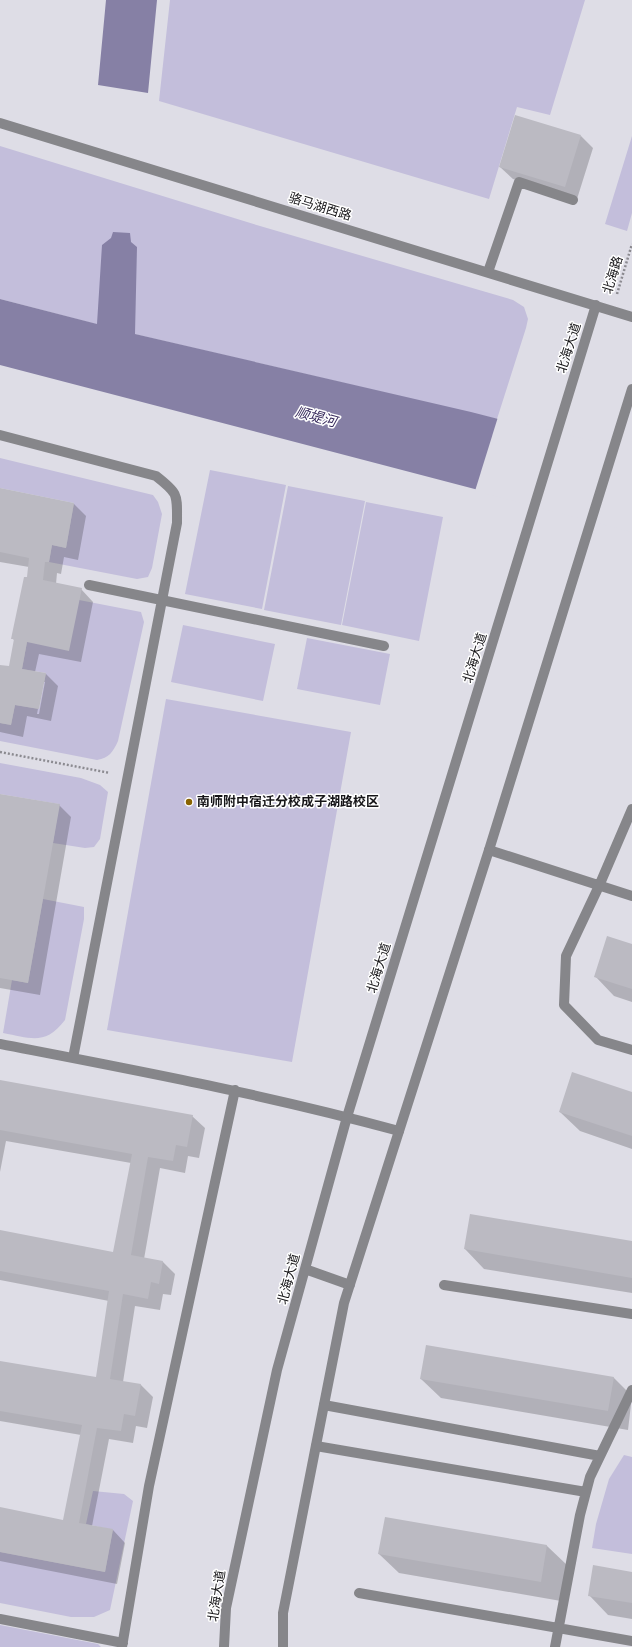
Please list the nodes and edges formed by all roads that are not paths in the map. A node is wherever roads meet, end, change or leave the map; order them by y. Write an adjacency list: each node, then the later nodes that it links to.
1 (0, 123): 3 (street, 骆马湖西路)
2 (573, 200): 3 (street)
3 (488, 272): 4 (street, 骆马湖西路)
4 (596, 305): 5 (street, 骆马湖西路); 19 (street, 北海大道)
5 (632, 317)
6 (632, 390): 12 (street)
7 (0, 435): 9 (street)
8 (89, 585): 9 (street)
9 (162, 600): 10 (street); 17 (street)
10 (384, 646)
11 (632, 809): 13 (street)
12 (489, 850): 13 (street); 20 (street)
13 (599, 886): 14 (street); 16 (street)
14 (632, 896)
15 (0, 1044): 17 (street)
16 (632, 1050)
17 (73, 1058): 18 (street)
18 (235, 1090): 19 (street); 34 (street)
19 (347, 1116): 20 (street); 21 (street, 北海大道)
20 (399, 1131): 22 (street)
21 (305, 1269): 22 (street); 35 (street, 北海大道)
22 (350, 1285): 26 (street)
23 (444, 1285): 24 (street)
24 (632, 1314)
25 (632, 1390): 28 (street)
26 (324, 1405): 27 (street); 28 (street)
27 (316, 1446): 29 (street); 36 (street)
28 (600, 1456): 29 (street)
29 (586, 1492): 32 (street)
30 (359, 1593): 32 (street)
31 (0, 1618): 34 (street)
32 (559, 1628): 33 (street); 37 (street)
33 (632, 1641)
34 (123, 1645)
35 (224, 1647)
36 (283, 1647)
37 (555, 1647)

